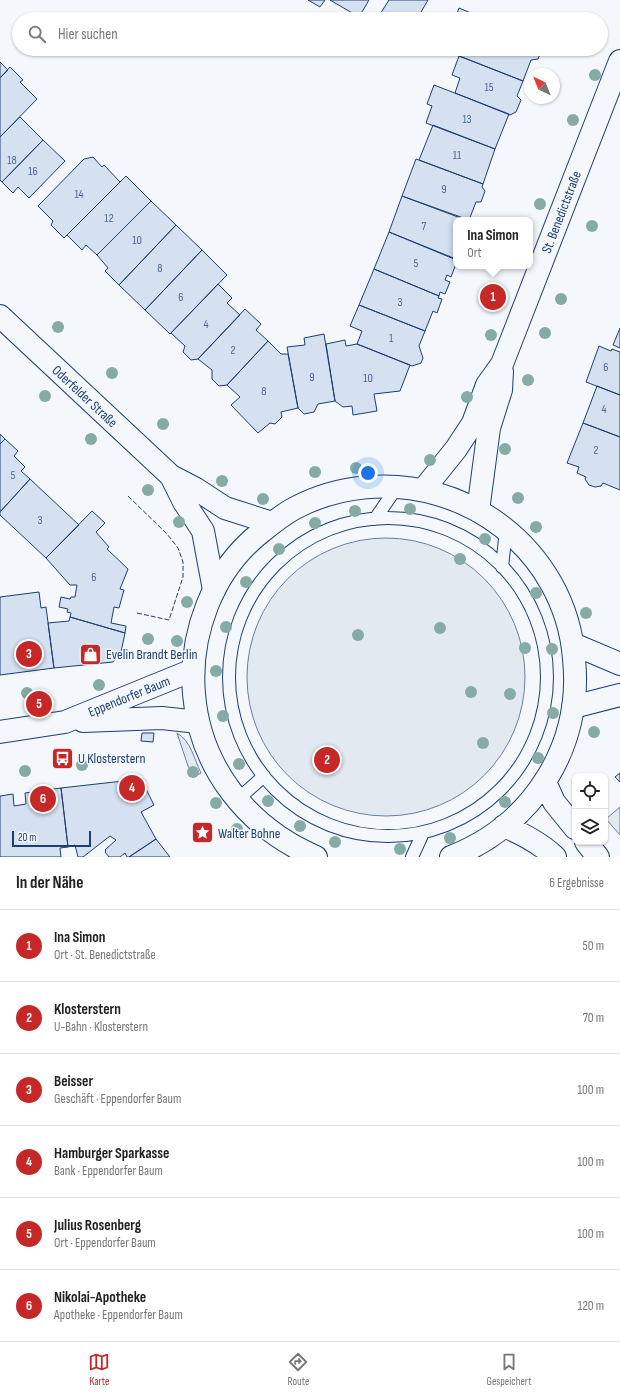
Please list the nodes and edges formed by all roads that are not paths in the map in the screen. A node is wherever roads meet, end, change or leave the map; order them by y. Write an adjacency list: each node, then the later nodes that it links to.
1 (620, 61): 3 (main road, St. Benedictstraße)
2 (0, 316): 4 (main road, Oderfelder Straße)
3 (502, 364): 6 (main road, St. Benedictstraße); 7 (main road, St. Benedictstraße)
4 (171, 476): 9 (main road, Oderfelder Straße); 12 (main road, Oderfelder Straße)
5 (397, 487): 6 (main road); 8 (lane); 9 (main road)
6 (423, 490): 7 (main road)
7 (478, 511): 10 (main road)
8 (375, 519): 11 (lane); 21 (lane)
9 (272, 523): 12 (main road)
10 (506, 530): 11 (lane); 13 (main road)
11 (502, 567): 26 (lane)
12 (214, 590): 15 (main road)
13 (573, 644): 14 (main road); 17 (main road)
14 (620, 664)
15 (193, 670): 18 (main road, Eppendorfer Baum); 19 (main road)
16 (620, 695): 17 (main road)
17 (573, 707): 22 (main road)
18 (65, 722): 19 (main road, Eppendorfer Baum); 20 (main road, Eppendorfer Baum)
19 (198, 722): 23 (main road)
20 (0, 732)
21 (264, 776): 23 (lane); 26 (lane)
22 (545, 782): 24 (main road); 25 (main road)
23 (237, 800): 28 (main road)
24 (572, 824)
25 (504, 826): 30 (main road); 31 (main road)
26 (423, 833): 29 (lane)
27 (588, 845): 32 (main road)
28 (316, 857)
29 (412, 857)
30 (451, 857)
31 (555, 857)
32 (598, 857)

